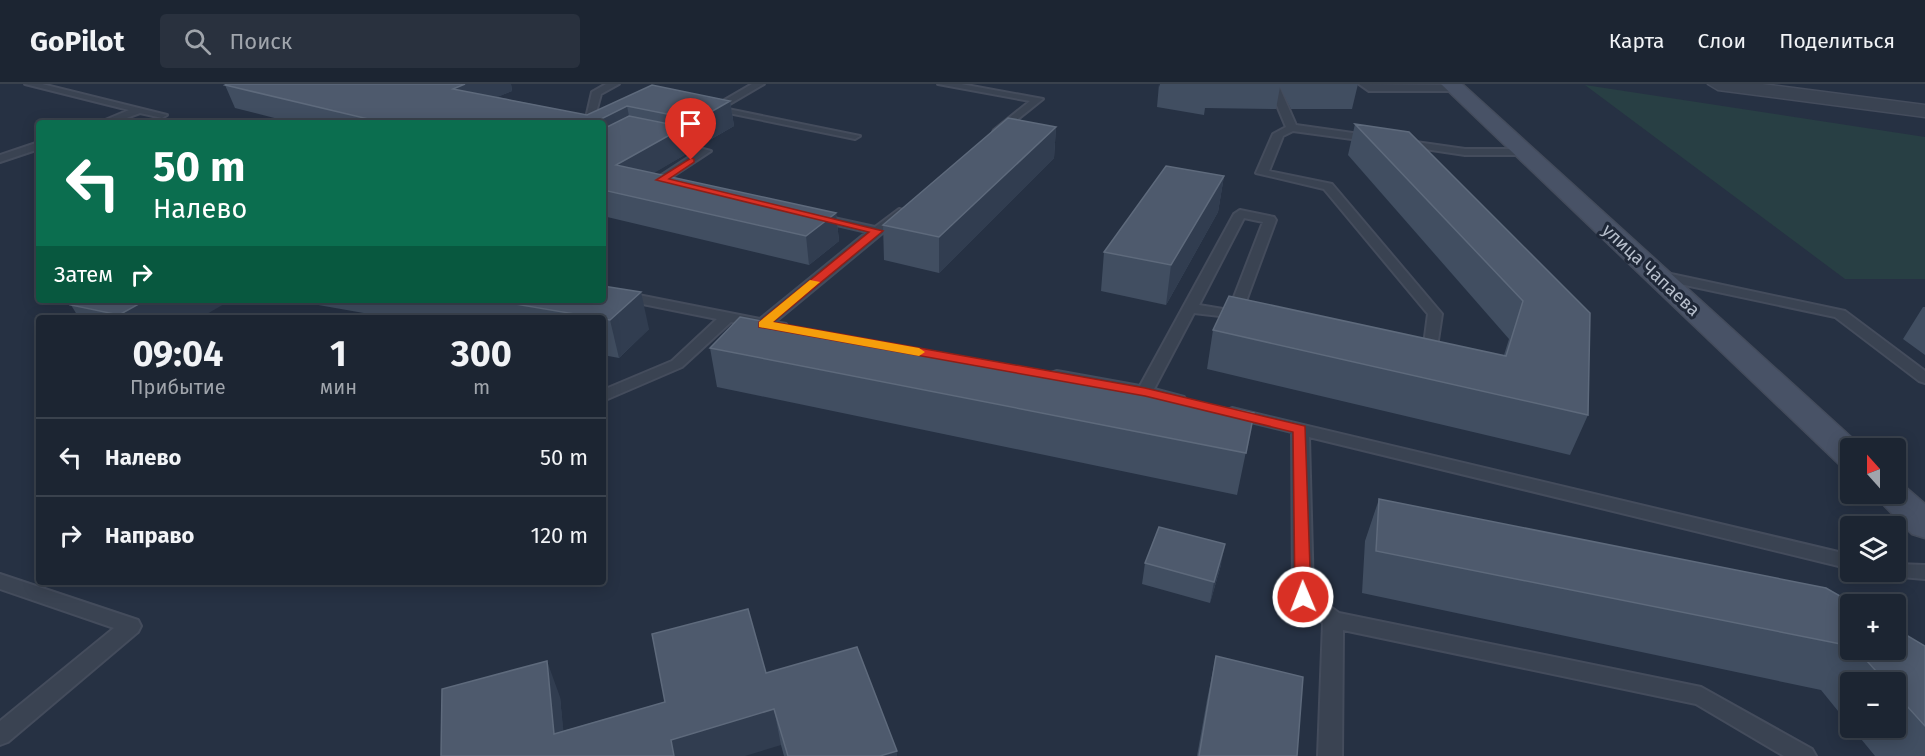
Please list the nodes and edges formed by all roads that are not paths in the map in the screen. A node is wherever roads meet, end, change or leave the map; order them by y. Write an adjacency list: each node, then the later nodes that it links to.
1 (30, 84): 11 (lane)
2 (614, 84): 13 (lane)
3 (759, 84): 17 (lane)
4 (943, 84): 19 (lane)
5 (1273, 84): 16 (lane)
6 (1364, 84): 9 (lane)
7 (1718, 84): 12 (street)
8 (1782, 84): 10 (street)
9 (1453, 86): 21 (main road, улица Чапаева)
10 (1925, 102)
11 (140, 110): 14 (lane); 15 (lane)
12 (1925, 111)
13 (590, 116)
14 (112, 120)
15 (157, 120)
16 (1292, 128): 21 (lane); 35 (lane)
17 (855, 136)
18 (654, 140): 23 (lane)
19 (985, 143)
20 (36, 146): 22 (lane)
21 (1524, 152): 27 (main road, улица Чапаева)
22 (0, 159)
23 (683, 185)
24 (913, 202): 26 (lane)
25 (797, 212): 26 (lane)
26 (877, 231): 33 (lane)
27 (1657, 275): 37 (lane); 43 (main road, улица Чапаева)
28 (606, 293): 31 (lane)
29 (1190, 308): 30 (lane); 30 (lane); 38 (lane)
30 (1234, 315): 32 (lane)
31 (728, 317): 33 (lane); 39 (lane)
32 (1257, 320)
33 (763, 324): 34 (lane)
34 (798, 330)
35 (1407, 352)
36 (1041, 374): 38 (lane)
37 (1925, 378)
38 (1145, 392): 40 (lane)
39 (606, 395)
40 (1189, 403)
41 (1211, 408): 42 (lane)
42 (1300, 429): 46 (lane); 50 (lane)
43 (1840, 446)
44 (1902, 504): 45 (main road)
45 (1925, 525)
46 (1840, 559)
47 (1906, 571): 48 (lane)
48 (1925, 572)
49 (0, 581): 51 (lane)
50 (1334, 620): 52 (lane); 53 (lane)
51 (0, 735)
52 (1330, 756)
53 (1804, 756)

